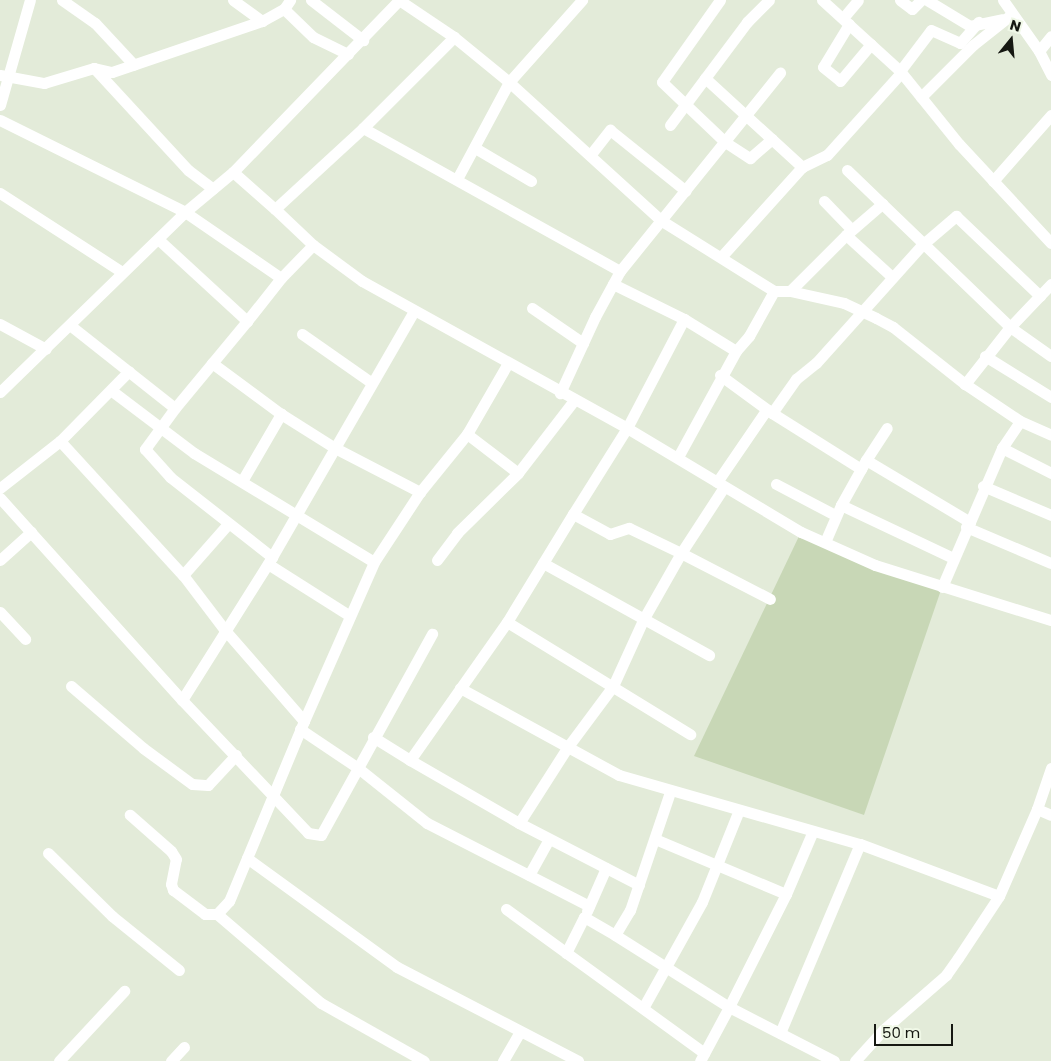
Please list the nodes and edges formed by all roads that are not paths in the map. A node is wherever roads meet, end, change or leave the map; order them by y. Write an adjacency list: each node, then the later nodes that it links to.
1 (30, 0): 31 (street)
2 (62, 0): 26 (street)
3 (233, 0): 17 (street)
4 (311, 0): 22 (street)
5 (399, 0): 21 (street); 22 (street)
6 (582, 0): 33 (street)
7 (769, 0): 32 (street)
8 (822, 0): 18 (street)
9 (858, 0): 18 (street)
10 (900, 0): 11 (street)
11 (921, 0)
12 (927, 0): 19 (street)
13 (1003, 0): 16 (street)
14 (717, 1): 36 (street)
15 (287, 4): 17 (street); 25 (street)
16 (1007, 17): 19 (street); 24 (street); 34 (street)
17 (262, 21): 26 (street)
18 (846, 21): 23 (street); 23 (street)
19 (978, 22): 29 (street)
20 (1051, 36): 24 (street)
21 (454, 37): 33 (street); 41 (street)
22 (363, 40): 25 (street)
23 (871, 44): 29 (street)
24 (1039, 51): 30 (street)
25 (348, 54): 48 (street)
26 (134, 65): 27 (street)
27 (94, 68): 31 (street); 52 (street)
28 (780, 73): 37 (street)
29 (900, 73): 34 (street); 46 (street)
30 (1051, 75)
31 (4, 76): 35 (street)
32 (705, 78): 36 (street); 37 (street)
33 (509, 82): 44 (street); 45 (street)
34 (921, 97): 51 (street)
35 (0, 105)
36 (686, 105): 40 (street); 43 (street)
37 (745, 115): 42 (street); 43 (street)
38 (1051, 115): 51 (street)
39 (0, 120): 58 (street)
40 (670, 125)
41 (363, 128): 49 (street); 57 (street)
42 (772, 139): 43 (street); 46 (street)
43 (725, 142): 53 (street)
44 (475, 148): 49 (street); 50 (street)
45 (591, 154): 53 (street); 59 (street)
46 (802, 167): 65 (street)
47 (847, 170): 56 (street)
48 (233, 172): 52 (street); 57 (street)
49 (457, 179): 66 (street)
50 (530, 181)
51 (993, 181): 62 (street)
52 (213, 189): 58 (street)
53 (686, 191): 59 (street)
54 (0, 193): 67 (street)
55 (824, 201): 60 (street)
56 (882, 204): 60 (street); 64 (street)
57 (275, 209): 63 (street)
58 (185, 212): 61 (street); 69 (street)
59 (662, 221): 65 (street); 66 (street)
60 (848, 232): 68 (street); 72 (street)
61 (158, 240): 67 (street); 79 (street)
62 (1051, 243)
63 (313, 245): 69 (street); 77 (street)
64 (922, 245): 68 (street); 74 (street); 82 (street)
65 (721, 257): 73 (street)
66 (620, 271): 70 (street)
67 (122, 272): 81 (street)
68 (892, 277): 76 (street)
69 (281, 278): 79 (street)
70 (613, 284): 78 (street); 84 (street)
71 (1051, 284): 74 (street)
72 (790, 291): 73 (street); 76 (street)
73 (774, 292): 86 (street)
74 (1040, 296): 82 (street)
75 (532, 308): 84 (street)
76 (860, 310): 94 (street); 101 (street)
77 (414, 311): 90 (street); 93 (street)
78 (684, 319): 86 (street); 105 (street)
79 (247, 320): 89 (street)
80 (0, 324): 85 (street)
81 (71, 326): 85 (street); 91 (street)
82 (1010, 327): 87 (street); 88 (street)
83 (302, 334): 93 (street)
84 (583, 343): 97 (street)
85 (46, 349): 96 (street)
86 (736, 351): 92 (street)
87 (985, 356): 94 (street); 98 (street)
88 (1051, 356)
89 (212, 363): 100 (street); 102 (street)
90 (508, 363): 97 (street); 107 (street)
91 (129, 371): 95 (street); 100 (street)
92 (720, 375): 101 (street); 112 (street)
93 (372, 383): 110 (street)
94 (965, 384): 103 (street)
95 (112, 391): 104 (street); 109 (street)
96 (0, 392)
97 (560, 393): 99 (street)
98 (1051, 397)
99 (575, 399): 105 (street); 115 (street)
100 (175, 408): 104 (street)
101 (770, 411): 113 (street); 118 (street)
102 (282, 414): 110 (street); 116 (street)
103 (1020, 421): 108 (street); 111 (street)
104 (161, 427): 116 (street); 128 (street)
105 (627, 428): 112 (street); 124 (street)
106 (887, 428): 113 (street)
107 (467, 434): 115 (street); 121 (street)
108 (1051, 435)
109 (60, 441): 120 (street); 140 (street)
110 (335, 448): 121 (street); 127 (street)
111 (1002, 448): 114 (street); 119 (street)
112 (678, 458): 118 (street)
113 (864, 464): 123 (street); 129 (street)
114 (1051, 473)
115 (518, 474): 136 (street)
116 (242, 481): 127 (street)
117 (776, 484): 125 (street)
118 (721, 485): 131 (street); 132 (street)
119 (983, 486): 126 (street); 129 (street)
120 (0, 488)
121 (420, 492): 137 (street)
122 (0, 498): 130 (street)
123 (841, 505): 125 (street); 133 (street)
124 (573, 514): 132 (street); 138 (street)
125 (835, 515): 131 (street)
126 (1051, 515)
127 (296, 517): 135 (street); 137 (street)
128 (228, 524): 135 (street); 140 (street)
129 (968, 524): 133 (street); 139 (street)
130 (31, 532): 134 (street); 155 (street)
131 (825, 542): 141 (street)
132 (681, 552): 142 (street); 145 (street)
133 (953, 558): 141 (street)
134 (0, 560)
135 (270, 560): 144 (street); 148 (street)
136 (437, 560)
137 (374, 562): 144 (street)
138 (543, 563): 145 (street); 147 (street)
139 (1051, 563)
140 (183, 575): 148 (street)
141 (942, 587): 146 (street)
142 (770, 599)
143 (0, 612): 150 (street)
144 (350, 616): 156 (street)
145 (644, 618): 151 (street); 153 (street)
146 (1051, 620)
147 (507, 622): 153 (street); 154 (street)
148 (224, 629): 155 (street); 156 (street)
149 (432, 634): 158 (street)
150 (25, 639)
151 (709, 656)
152 (71, 686): 160 (street)
153 (613, 686): 157 (street); 159 (street)
154 (460, 688): 159 (street); 161 (street)
155 (182, 700): 160 (street)
156 (302, 725): 162 (street); 165 (street)
157 (690, 734)
158 (373, 737): 161 (street); 162 (street)
159 (567, 748): 164 (street); 170 (street)
160 (236, 755): 165 (street)
161 (410, 760): 170 (street)
162 (358, 768): 165 (street); 179 (street)
163 (1051, 768): 166 (street)
164 (670, 792): 167 (street); 173 (street)
165 (273, 795): 176 (street)
166 (1036, 809): 169 (street); 182 (street)
167 (739, 810): 171 (street); 177 (street)
168 (130, 815): 185 (street)
169 (1051, 815)
170 (519, 823): 172 (street)
171 (812, 833): 174 (street); 181 (street)
172 (549, 839): 178 (street); 179 (street)
173 (655, 839): 177 (street); 180 (street)
174 (860, 844): 182 (street); 195 (street)
175 (48, 853): 190 (street)
176 (247, 858): 185 (street); 194 (street)
177 (716, 865): 181 (street); 189 (street)
178 (606, 868): 180 (street); 183 (street)
179 (530, 876): 183 (street)
180 (639, 885): 187 (street)
181 (786, 894): 192 (street)
182 (999, 896): 204 (street)
183 (589, 906): 186 (street)
184 (506, 910): 188 (street)
185 (216, 914): 200 (street)
186 (584, 917): 187 (street); 188 (street)
187 (615, 936): 189 (street)
188 (566, 953): 193 (street)
189 (667, 966): 192 (street); 193 (street)
190 (179, 970)
191 (124, 991): 198 (street)
192 (729, 1007): 195 (street); 197 (street)
193 (643, 1008): 197 (street)
194 (520, 1031): 201 (street); 202 (street)
195 (780, 1033): 203 (street)
196 (184, 1047): 199 (street)
197 (702, 1057)
198 (59, 1061)
199 (171, 1061)
200 (424, 1061)
201 (502, 1061)
202 (578, 1061)
203 (834, 1061)
204 (855, 1061)

